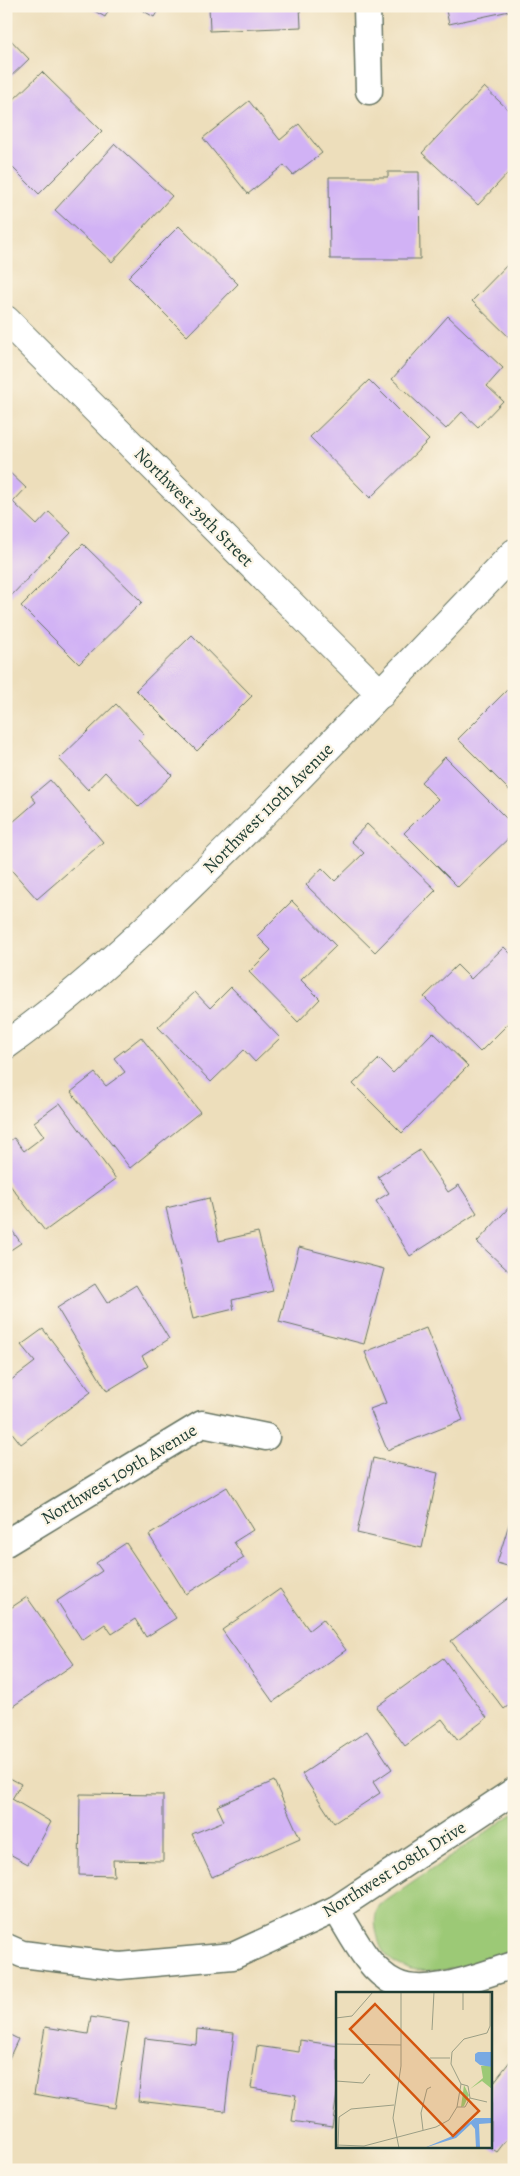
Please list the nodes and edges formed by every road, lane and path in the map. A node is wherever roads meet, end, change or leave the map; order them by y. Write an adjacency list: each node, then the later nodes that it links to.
1 (367, 6): 2 (street)
2 (369, 91)
3 (6, 320): 5 (street, Northwest 39th Street)
4 (514, 553): 5 (street, Northwest 110th Avenue)
5 (381, 694): 6 (street, Northwest 110th Avenue)
6 (6, 1045)
7 (266, 1437): 8 (street, Northwest 109th Avenue)
8 (6, 1543)
9 (514, 1791): 10 (street, Northwest 108th Drive)
10 (336, 1909): 11 (street, Northwest 108th Drive); 12 (street)
11 (6, 1947)
12 (514, 1964)

